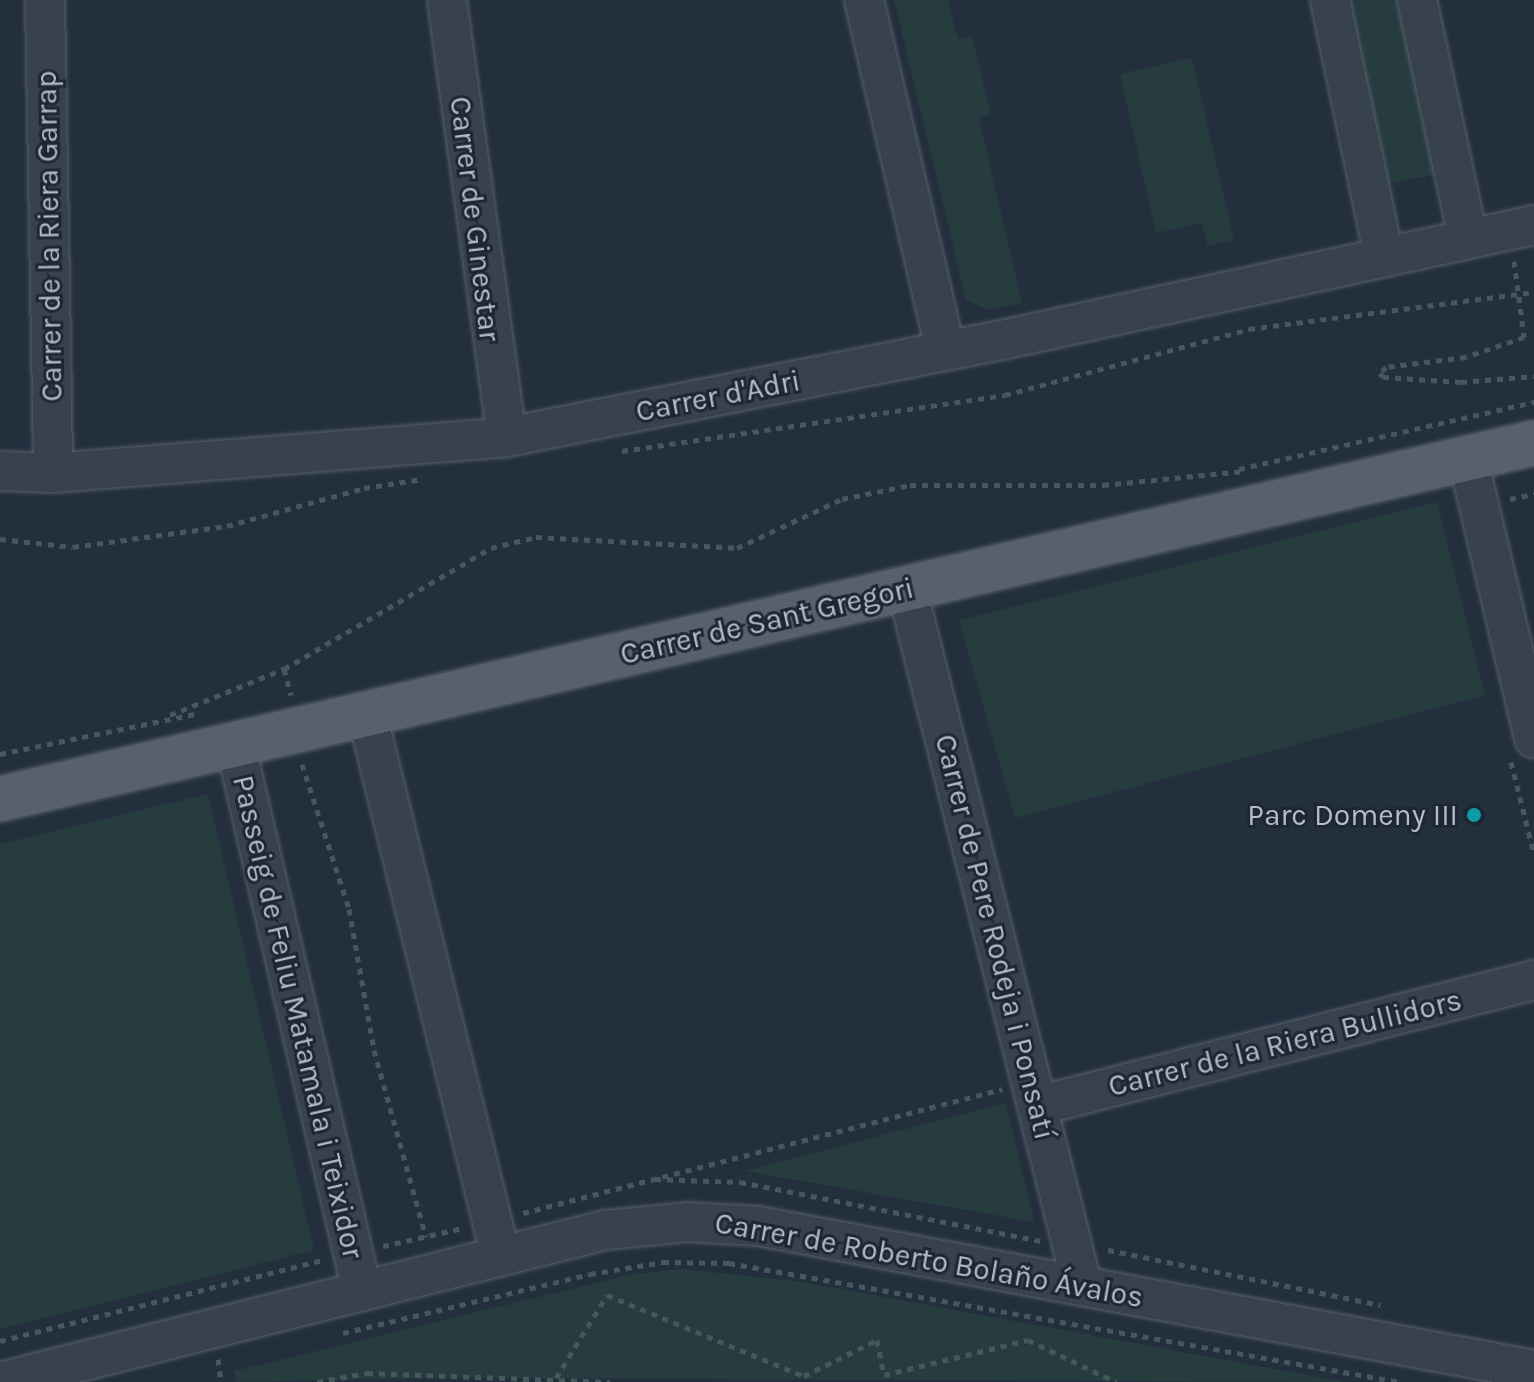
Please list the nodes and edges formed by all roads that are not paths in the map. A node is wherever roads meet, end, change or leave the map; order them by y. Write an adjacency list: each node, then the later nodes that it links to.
1 (45, 0): 13 (street, Carrer de la Riera Garrap)
2 (447, 0): 9 (street, Carrer de Ginestar)
3 (864, 0): 8 (street)
4 (1330, 0): 7 (street)
5 (1417, 0): 6 (street)
6 (1501, 231): 7 (street, Carrer d'Adri)
7 (1384, 257): 8 (street, Carrer d'Adri)
8 (946, 351): 9 (street, Carrer d'Adri)
9 (507, 437): 13 (street, Carrer d'Adri)
10 (1534, 443): 11 (main road, Carrer de Sant Gregori)
11 (1468, 459): 14 (main road, Carrer de Sant Gregori); 16 (street)
12 (0, 471): 13 (street, Carrer d'Adri)
13 (53, 473)
14 (907, 589): 15 (main road, Carrer de Sant Gregori); 20 (street, Carrer de Pere Rodeja i Ponsatí)
15 (367, 714): 17 (main road, Carrer de Sant Gregori); 21 (street)
16 (1534, 738)
17 (235, 743): 18 (main road, Carrer de Sant Gregori); 23 (street, Passeig de Feliu Matamala i Teixidor)
18 (0, 799)
19 (1534, 980): 20 (street, Carrer de la Riera Bullidors)
20 (1037, 1106): 22 (street, Carrer de Pere Rodeja i Ponsatí)
21 (501, 1257): 22 (street, Carrer de Roberto Bolaño Ávalos); 23 (street, Carrer de Roberto Bolaño Ávalos)
22 (1082, 1284): 24 (street, Carrer de Roberto Bolaño Ávalos)
23 (362, 1291): 25 (street, Carrer de Roberto Bolaño Ávalos)
24 (1534, 1370)
25 (0, 1382)

